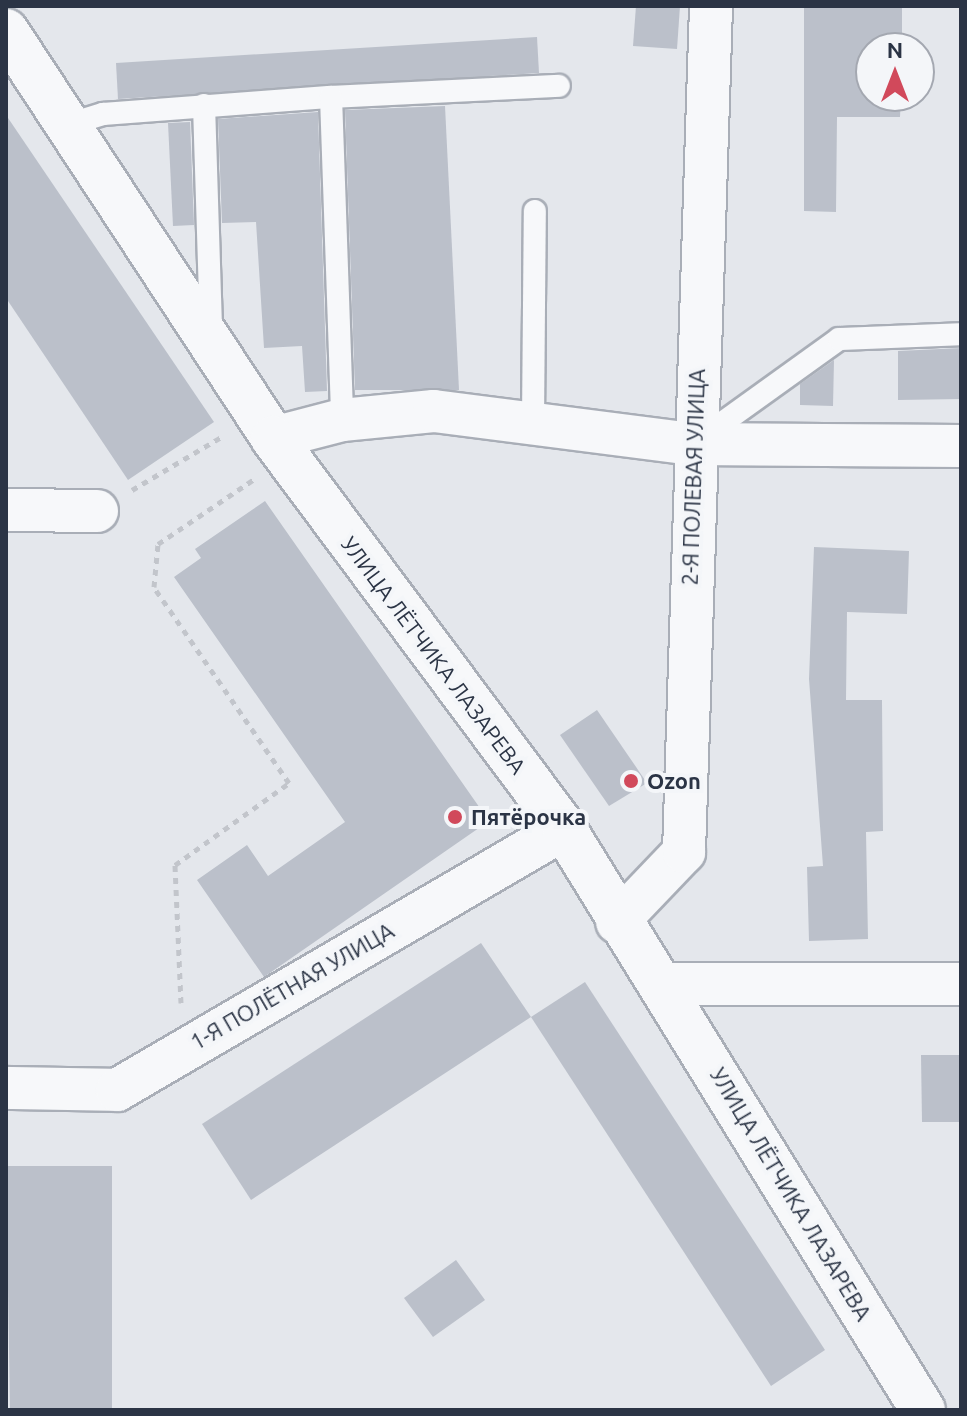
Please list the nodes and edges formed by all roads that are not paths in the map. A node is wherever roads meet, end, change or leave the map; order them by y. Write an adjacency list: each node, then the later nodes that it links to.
1 (711, 6): 12 (street, 2-Я ПОЛЕВАЯ УЛИЦА)
2 (6, 31): 6 (street, УЛИЦА ЛЁТЧИКА ЛАЗАРЕВА)
3 (559, 86): 4 (lane)
4 (331, 97): 5 (lane); 10 (lane)
5 (204, 105): 6 (lane); 9 (lane)
6 (67, 125): 9 (street, УЛИЦА ЛЁТЧИКА ЛАЗАРЕВА)
7 (535, 211): 11 (lane)
8 (961, 334): 12 (lane)
9 (212, 345): 14 (street, УЛИЦА ЛЁТЧИКА ЛАЗАРЕВА)
10 (342, 420): 11 (street); 14 (street)
11 (533, 420): 12 (street)
12 (692, 444): 13 (street); 18 (street, 2-Я ПОЛЕВАЯ УЛИЦА)
13 (961, 446)
14 (270, 454): 17 (street, УЛИЦА ЛЁТЧИКА ЛАЗАРЕВА)
15 (6, 510): 16 (street)
16 (97, 511)
17 (564, 829): 18 (street, УЛИЦА ЛЁТЧИКА ЛАЗАРЕВА); 21 (street, 1-Я ПОЛЁТНАЯ УЛИЦА)
18 (617, 922): 19 (street, УЛИЦА ЛЁТЧИКА ЛАЗАРЕВА)
19 (664, 984): 20 (street); 22 (street, УЛИЦА ЛЁТЧИКА ЛАЗАРЕВА)
20 (961, 984)
21 (6, 1088)
22 (923, 1410)

